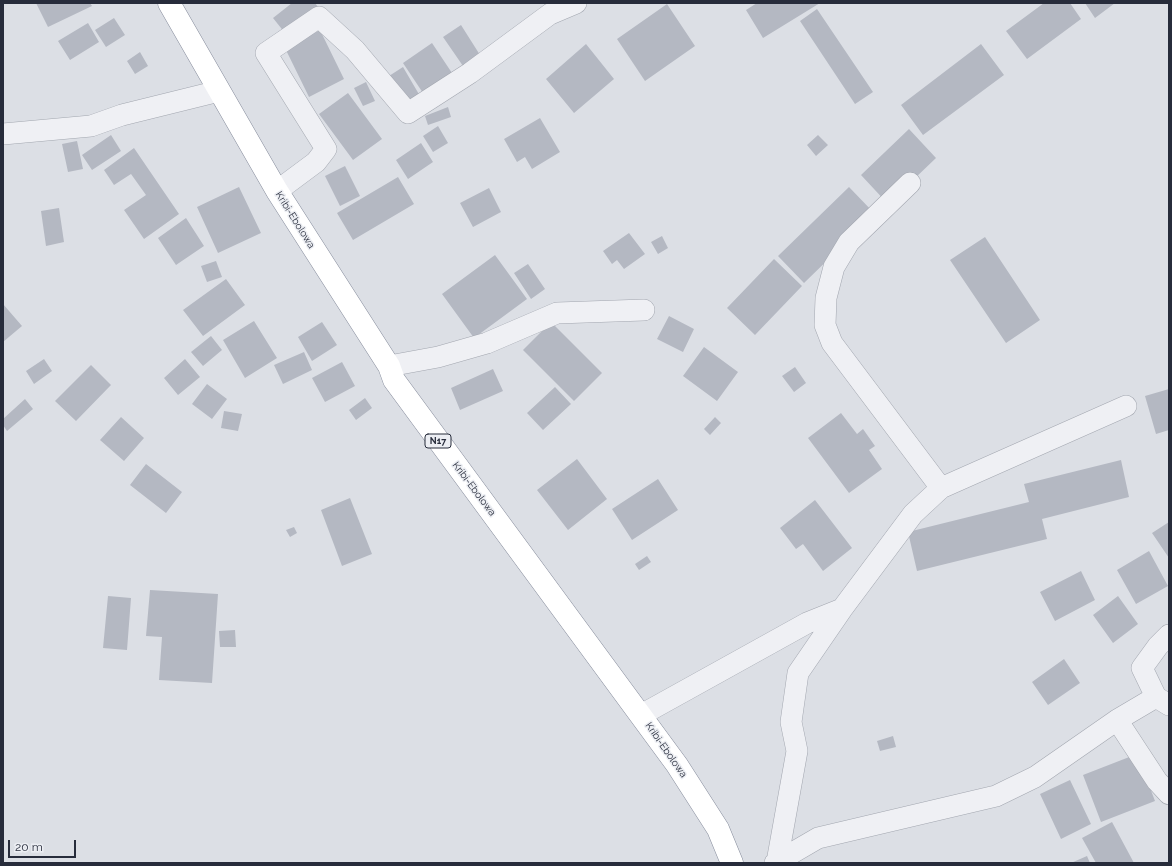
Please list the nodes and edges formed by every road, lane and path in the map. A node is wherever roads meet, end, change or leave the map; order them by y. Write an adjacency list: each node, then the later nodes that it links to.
1 (169, 3): 3 (highway, Kribi-Ebolowa / N17)
2 (576, 3): 6 (street)
3 (219, 91): 4 (street); 6 (highway, Kribi-Ebolowa / N17)
4 (3, 134)
5 (910, 183): 10 (street)
6 (277, 191): 8 (highway, Kribi-Ebolowa / N17)
7 (644, 310): 8 (street)
8 (389, 366): 14 (highway, Kribi-Ebolowa / N17)
9 (1126, 406): 10 (street)
10 (941, 488): 11 (street)
11 (842, 609): 14 (street); 18 (street)
12 (1169, 635): 13 (street)
13 (1162, 701): 15 (street)
14 (641, 715): 17 (highway, Kribi-Ebolowa / N17)
15 (1117, 720): 16 (street); 18 (street)
16 (1169, 794)
17 (732, 863)
18 (776, 863)

